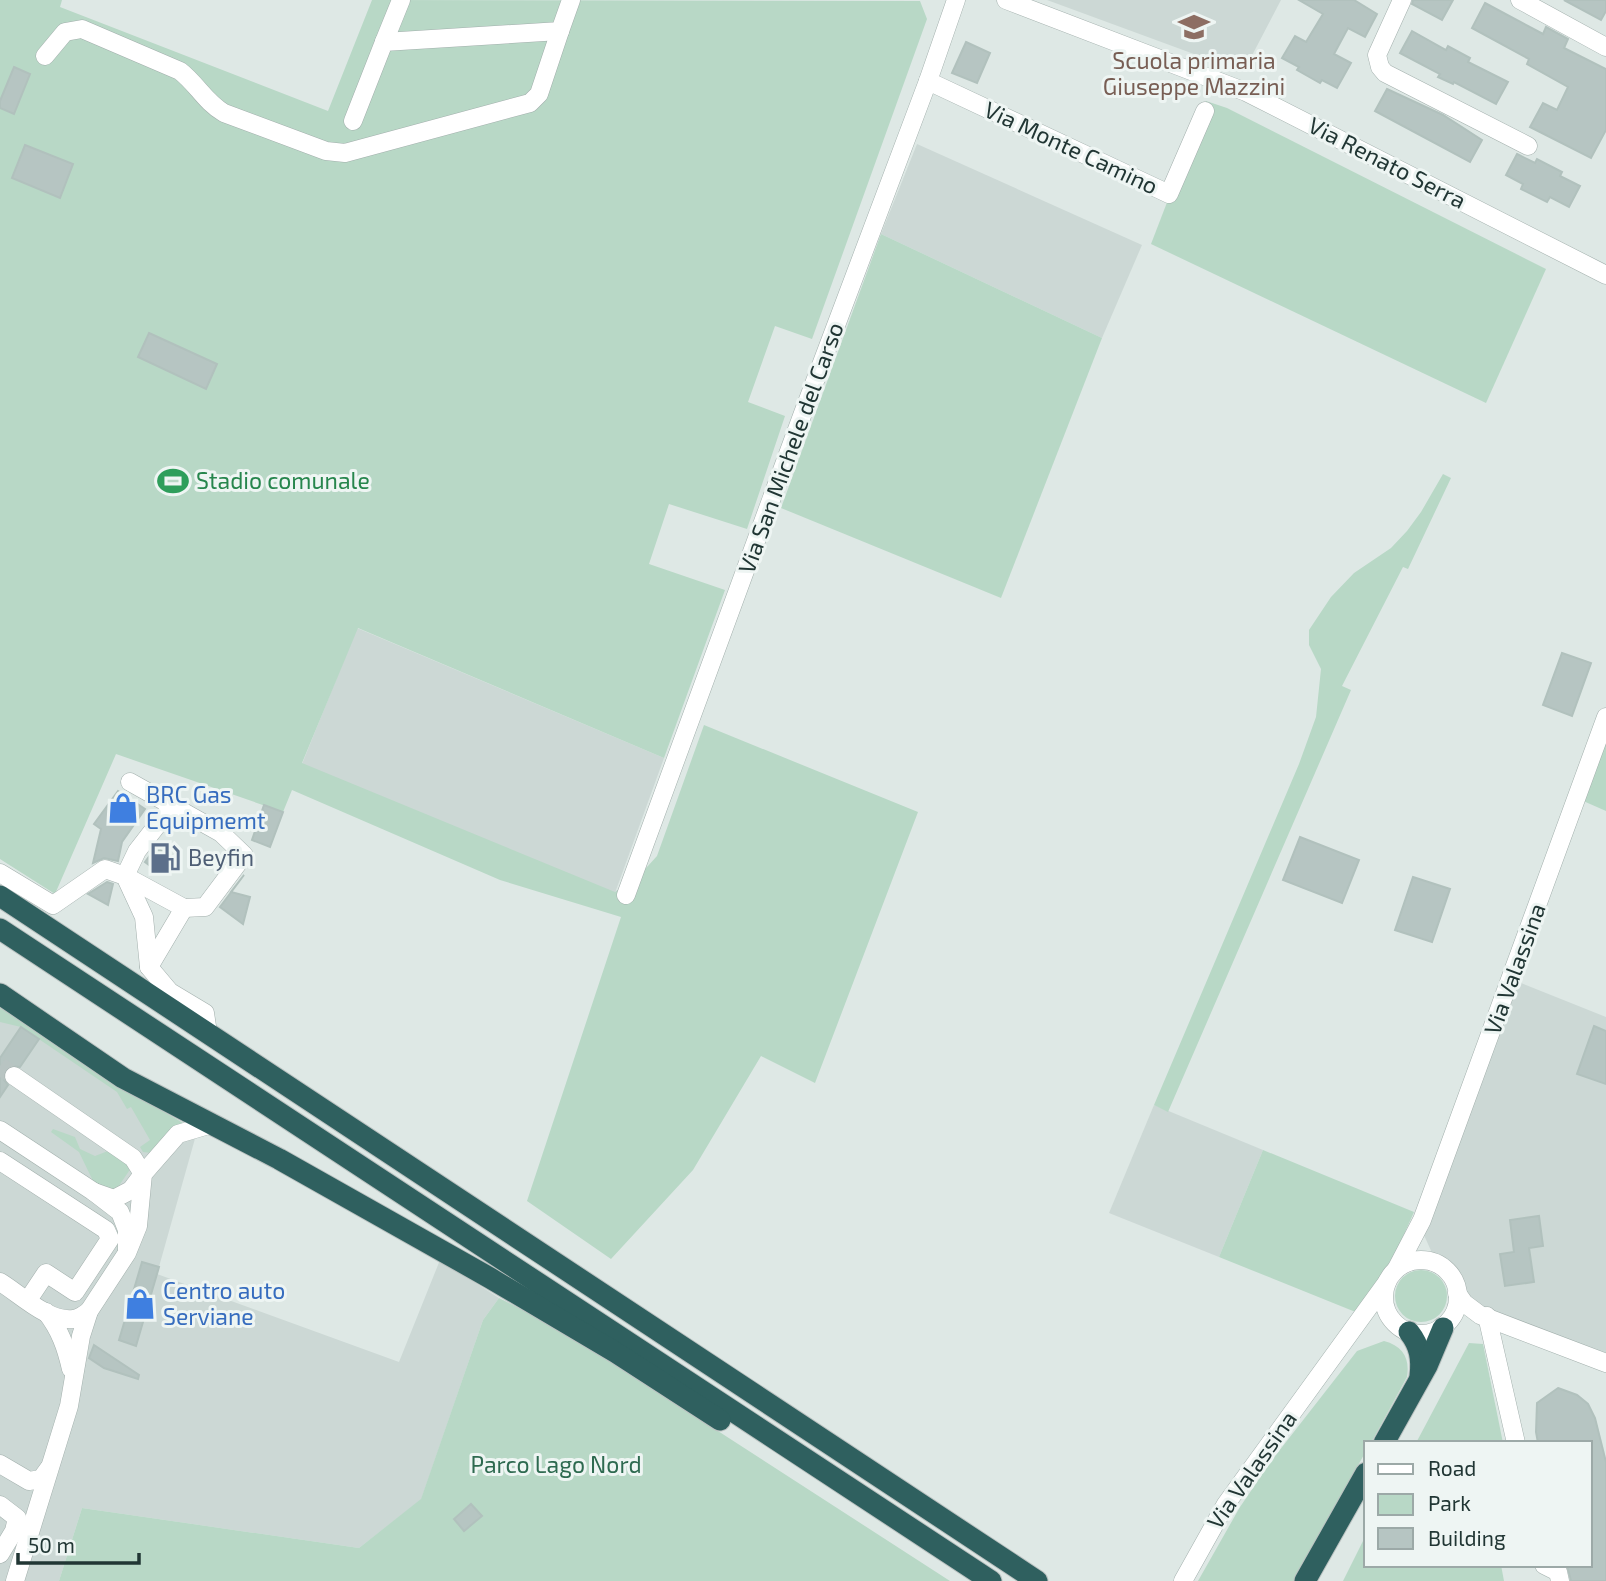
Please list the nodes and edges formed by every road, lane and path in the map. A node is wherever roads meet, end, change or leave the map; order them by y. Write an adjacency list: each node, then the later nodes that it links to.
1 (401, 0): 8 (street)
2 (571, 0): 7 (street)
3 (956, 0): 11 (street, Via San Michele del Carso)
4 (1006, 0): 15 (street, Via Renato Serra)
5 (1520, 0): 9 (street)
6 (1399, 6): 14 (street)
7 (560, 31): 8 (street); 10 (street)
8 (384, 42): 13 (street)
9 (1606, 47)
10 (45, 56)
11 (928, 81): 12 (street, Via Monte Camino); 21 (street, Via San Michele del Carso)
12 (1205, 111)
13 (353, 121)
14 (1528, 146)
15 (1606, 275)
16 (1606, 717): 34 (street, Via Valassina)
17 (131, 782): 18 (street)
18 (172, 806): 20 (street); 23 (street)
19 (0, 873): 20 (street)
20 (125, 876): 23 (street); 25 (street)
21 (626, 895)
22 (0, 896): 27 (highway)
23 (184, 908): 25 (street)
24 (0, 929): 55 (highway)
25 (149, 967): 27 (street)
26 (0, 994): 29 (highway)
27 (208, 1033): 63 (highway)
28 (14, 1076): 32 (street)
29 (212, 1124): 32 (street); 55 (highway)
30 (0, 1130): 33 (street)
31 (0, 1161): 40 (street)
32 (143, 1174): 33 (street); 35 (street)
33 (94, 1192): 35 (street)
34 (1422, 1220): 36 (street, Via Valassina); 37 (street, Via Valassina)
35 (127, 1253): 42 (street)
36 (1434, 1262): 37 (street); 39 (street, Via Valassina)
37 (1392, 1275): 45 (street); 46 (street, Via Valassina)
38 (0, 1282): 40 (street)
39 (1457, 1293): 43 (street, Via Valassina); 44 (street)
40 (27, 1300): 41 (street)
41 (45, 1311): 42 (street); 49 (street)
42 (89, 1311): 49 (street)
43 (1484, 1316): 44 (street); 47 (street, Via Valassina); 51 (street)
44 (1446, 1326): 45 (street); 48 (highway)
45 (1403, 1328): 46 (street); 48 (highway)
46 (1354, 1329): 64 (street, Via Valassina)
47 (1606, 1363)
48 (1420, 1378): 50 (highway)
49 (74, 1383): 52 (street)
50 (1385, 1441)
51 (1515, 1441)
52 (50, 1466): 53 (street); 57 (street)
53 (8, 1472): 57 (street)
54 (1364, 1477): 65 (highway)
55 (858, 1493): 62 (highway)
56 (0, 1505): 58 (street)
57 (37, 1508): 61 (street)
58 (0, 1554)
59 (0, 1564): 61 (street)
60 (1548, 1567): 66 (street)
61 (16, 1577)
62 (991, 1581)
63 (1037, 1581)
64 (1183, 1581)
65 (1305, 1581)
66 (1560, 1581)

